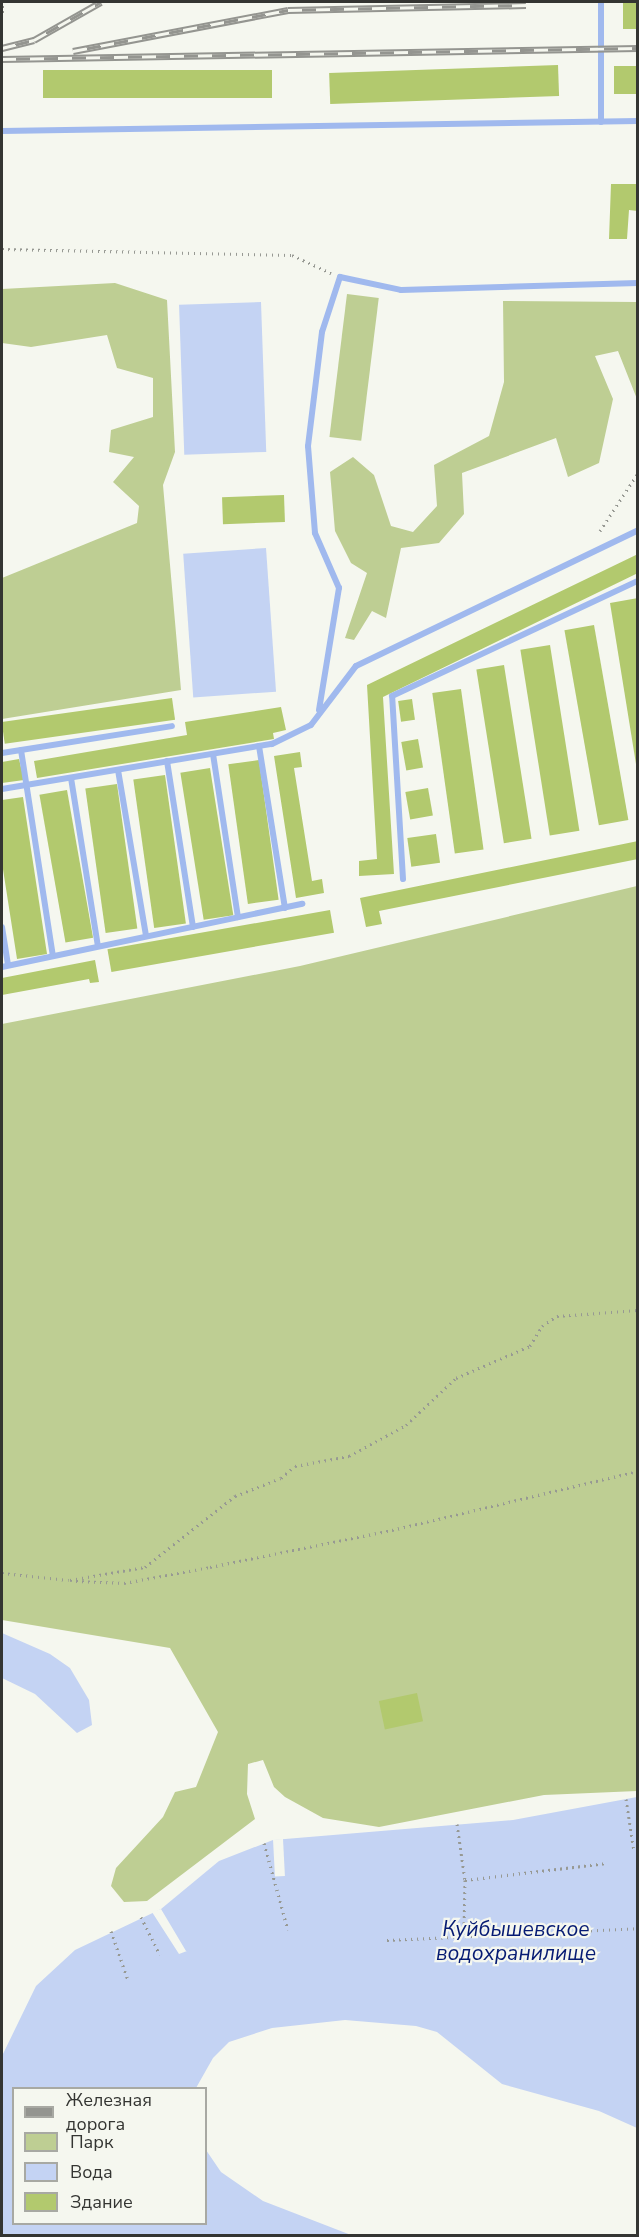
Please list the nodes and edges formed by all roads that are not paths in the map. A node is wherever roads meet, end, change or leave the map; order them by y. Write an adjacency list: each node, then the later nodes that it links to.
1 (601, 2): 2 (lane)
2 (601, 122): 3 (lane); 4 (lane)
3 (638, 122)
4 (2, 131)
5 (638, 283): 8 (lane)
6 (638, 530): 8 (lane)
7 (638, 581): 19 (lane)
8 (319, 710): 10 (lane)
9 (172, 726): 11 (lane)
10 (260, 746): 13 (lane); 21 (lane)
11 (21, 750): 12 (lane); 17 (lane)
12 (2, 753)
13 (213, 754): 14 (lane); 22 (lane)
14 (167, 761): 15 (lane); 24 (lane)
15 (118, 770): 16 (lane); 25 (lane)
16 (71, 778): 17 (lane); 26 (lane)
17 (26, 785): 18 (lane); 27 (lane)
18 (2, 789)
19 (403, 879)
20 (302, 904): 21 (lane)
21 (285, 908): 22 (lane)
22 (238, 917): 24 (lane)
23 (2, 927): 28 (lane)
24 (194, 927): 25 (lane)
25 (146, 936): 26 (lane)
26 (98, 946): 27 (lane)
27 (53, 956): 28 (lane)
28 (5, 966)

